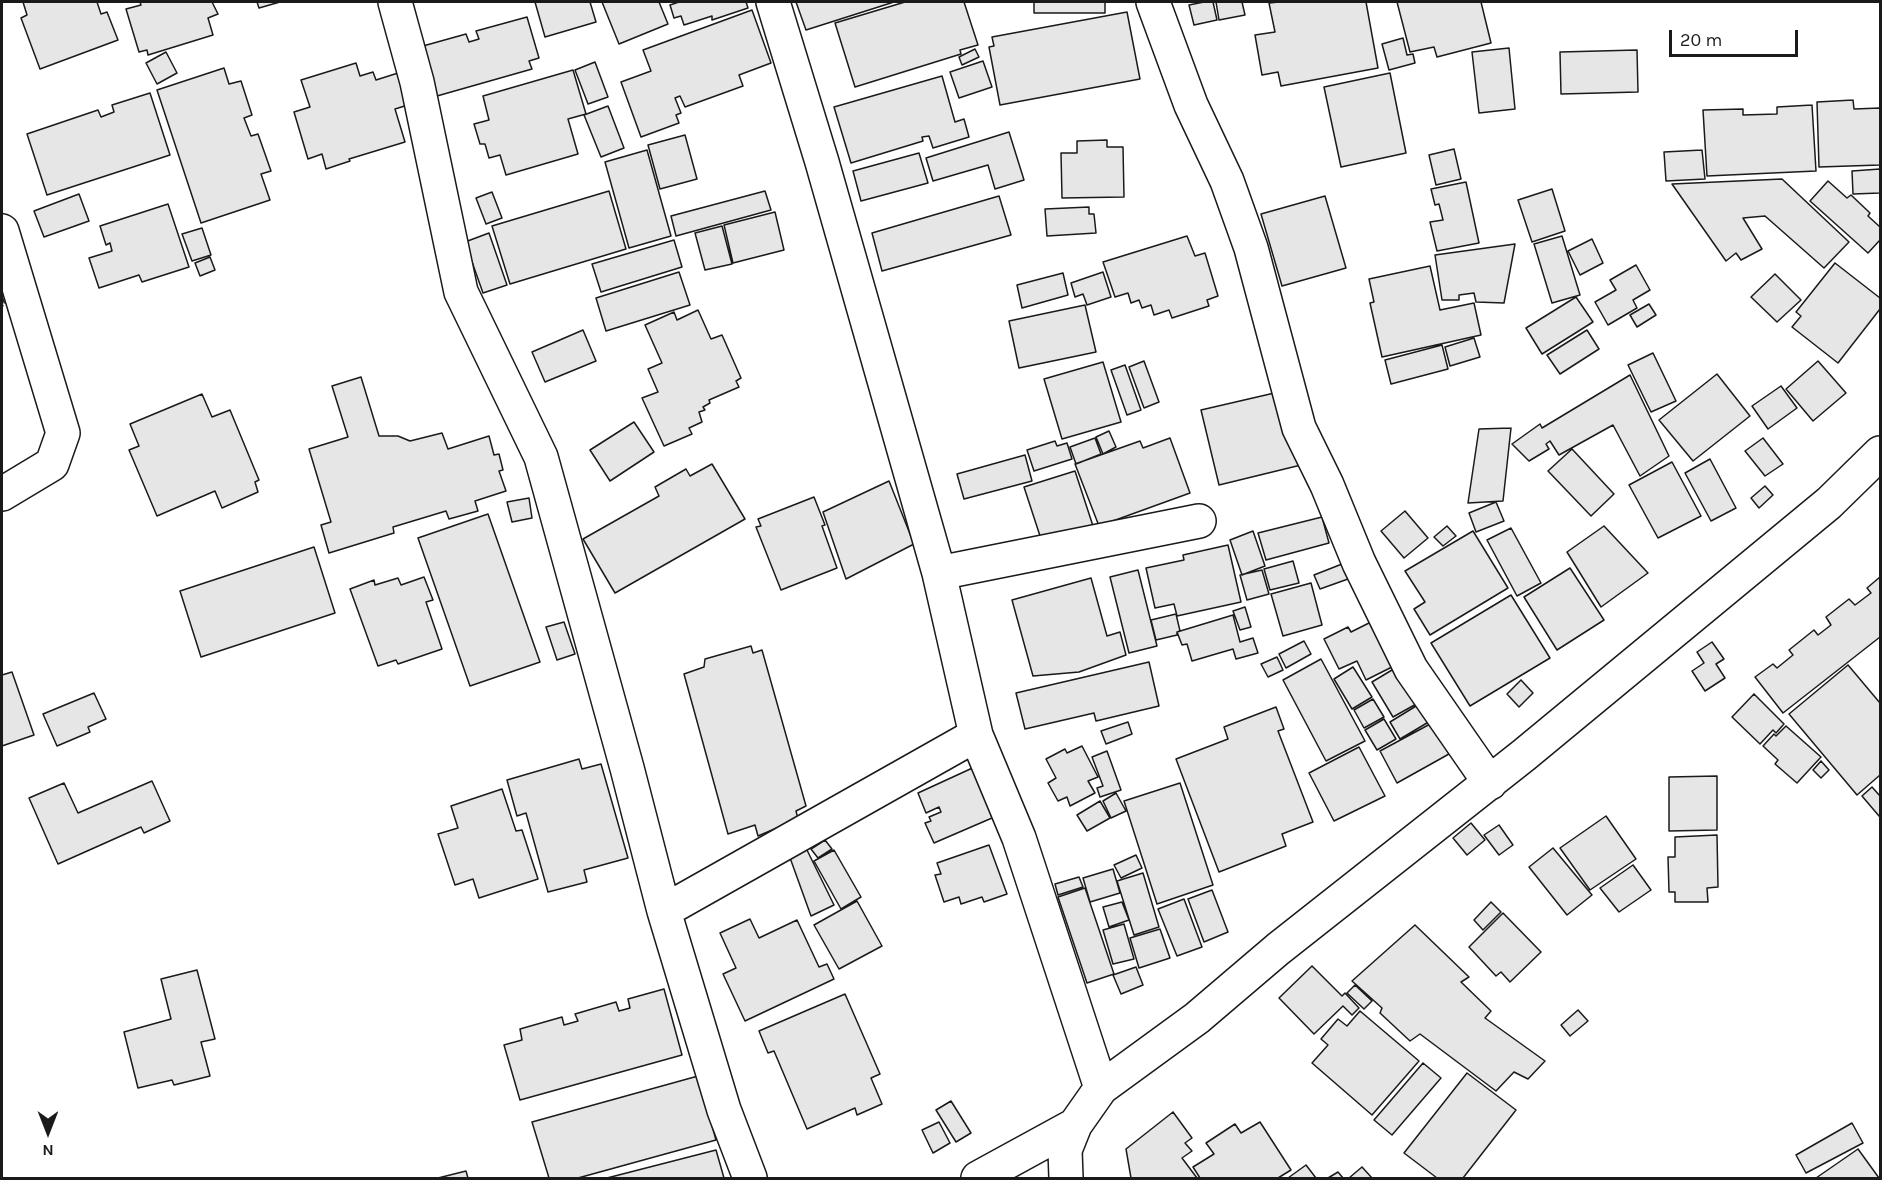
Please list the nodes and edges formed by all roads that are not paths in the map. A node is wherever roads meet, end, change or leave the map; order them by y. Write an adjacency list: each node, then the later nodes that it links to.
1 (395, 2): 11 (street)
2 (773, 2): 8 (street)
3 (1153, 2): 10 (street)
4 (2, 231): 6 (street)
5 (1881, 453): 10 (street)
6 (2, 494)
7 (1199, 520): 8 (street)
8 (939, 573): 9 (street)
9 (976, 735): 11 (street); 12 (street)
10 (1490, 783): 12 (street)
11 (664, 911): 14 (street)
12 (1101, 1088): 13 (street)
13 (1076, 1125): 15 (street); 16 (street)
14 (750, 1179)
15 (978, 1179)
16 (1066, 1179)

